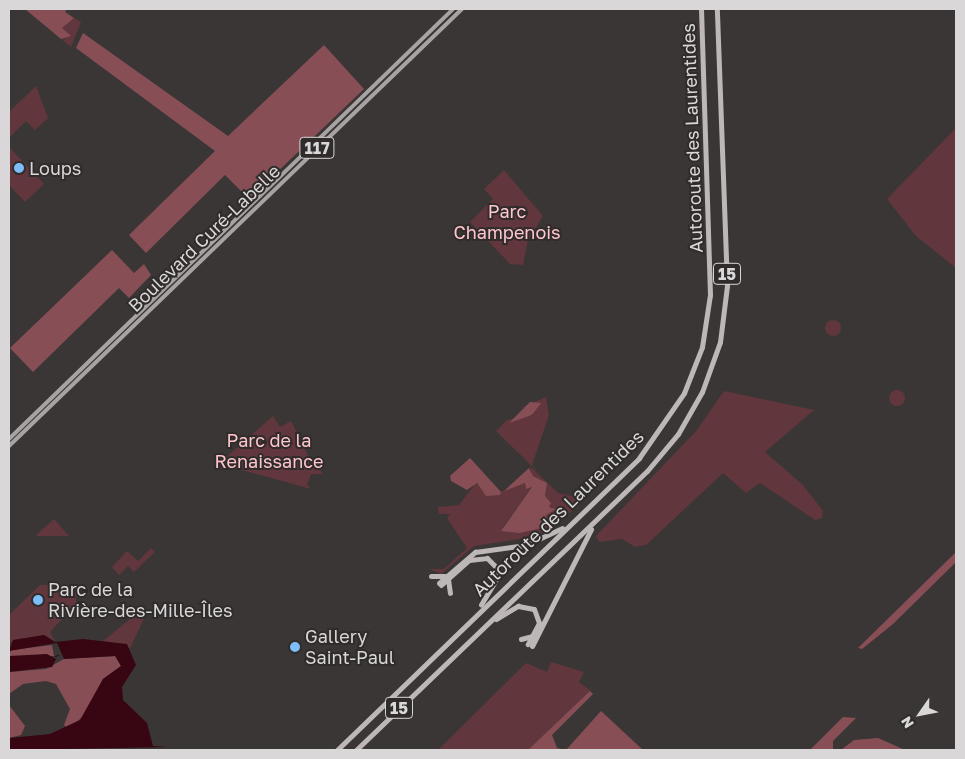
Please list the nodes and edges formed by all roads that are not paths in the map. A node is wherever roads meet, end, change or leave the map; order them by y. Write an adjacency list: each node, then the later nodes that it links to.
1 (453, 9): 5 (main road, Boulevard Curé-Labelle / 117)
2 (462, 9): 6 (main road, Boulevard Curé-Labelle / 117)
3 (701, 9): 8 (highway, Autoroute des Laurentides / 15)
4 (717, 9): 7 (highway, Autoroute des Laurentides / 15)
5 (9, 439)
6 (9, 446)
7 (599, 518): 14 (highway, Autoroute des Laurentides / 15); 15 (highway)
8 (569, 524): 10 (highway); 13 (highway, Autoroute des Laurentides / 15)
9 (432, 576): 10 (highway)
10 (447, 578): 11 (highway); 12 (highway); 13 (highway)
11 (440, 584)
12 (450, 593)
13 (472, 618): 17 (highway, Autoroute des Laurentides / 15)
14 (486, 625): 15 (highway); 18 (highway, Autoroute des Laurentides / 15)
15 (532, 636): 16 (highway)
16 (521, 639)
17 (337, 750)
18 (356, 750)

